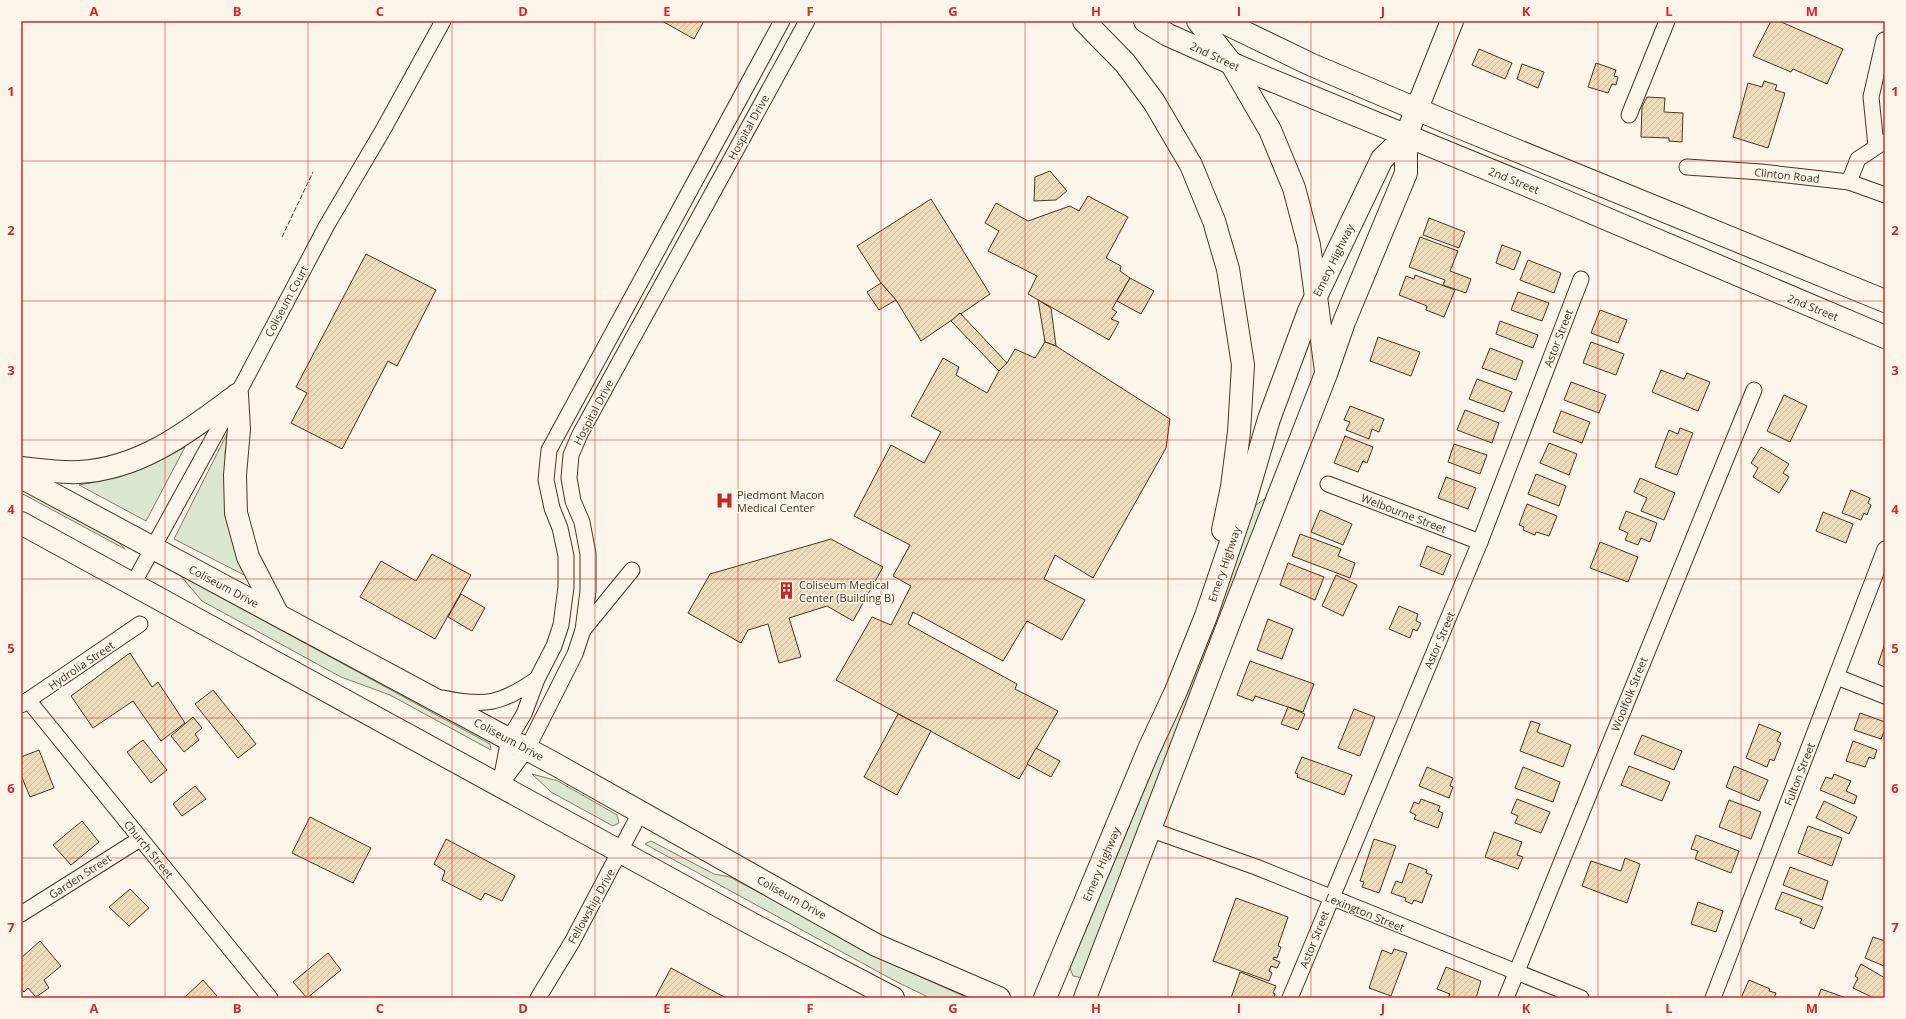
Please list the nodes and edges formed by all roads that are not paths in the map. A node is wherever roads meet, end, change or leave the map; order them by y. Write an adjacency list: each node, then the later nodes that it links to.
1 (443, 21): 25 (street, Coliseum Court)
2 (782, 21): 40 (street, Hospital Drive)
3 (807, 21): 38 (street, Hospital Drive)
4 (1084, 21): 36 (main road)
5 (1145, 21): 11 (main road, 2nd Street)
6 (1198, 21): 11 (main road)
7 (1221, 21): 12 (main road)
8 (1452, 21): 12 (main road, Emery Highway)
9 (1667, 21): 13 (street)
10 (1884, 40): 15 (street)
11 (1231, 63): 14 (main road, 2nd Street); 20 (main road)
12 (1418, 109): 14 (main road, Emery Highway); 21 (main road)
13 (1629, 115)
14 (1406, 136): 20 (main road, Emery Highway); 22 (main road, 2nd Street); 23 (main road, Emery Highway)
15 (1881, 144): 17 (street)
16 (1687, 167): 17 (street, Clinton Road)
17 (1849, 182): 18 (street, Clinton Road)
18 (1885, 195)
19 (1581, 279): 30 (street, Astor Street)
20 (1314, 298): 23 (main road); 36 (main road, Emery Highway)
21 (1885, 301)
22 (1885, 337)
23 (1326, 374): 47 (main road, Emery Highway)
24 (1754, 390): 52 (street, Woolfolk Street)
25 (237, 396): 26 (main road); 31 (street, Coliseum Court); 35 (main road)
26 (21, 468)
27 (21, 476): 31 (main road, Coliseum Drive)
28 (1328, 484): 30 (street, Welbourne Street)
29 (21, 523): 34 (main road)
30 (1480, 542): 50 (street, Astor Street)
31 (153, 548): 34 (street, Coliseum Court); 35 (main road, Coliseum Drive)
32 (1885, 549): 39 (street, Fulton Street)
33 (632, 570): 38 (street)
34 (133, 584): 45 (main road)
35 (278, 615): 41 (main road, Coliseum Drive)
36 (1206, 616): 57 (main road, Emery Highway)
37 (140, 624): 43 (street, Hydrolia Street)
38 (583, 630): 44 (street, Hospital Drive)
39 (1836, 677): 42 (street); 62 (street, Fulton Street)
40 (537, 679): 41 (street); 44 (street, Hospital Drive)
41 (426, 694): 44 (main road, Coliseum Drive)
42 (1885, 696)
43 (25, 702): 48 (street, Church Street)
44 (518, 744): 45 (street, Hospital Drive); 45 (street, Hospital Drive); 46 (main road, Coliseum Drive)
45 (500, 785): 49 (main road)
46 (641, 811): 49 (street, Fellowship Drive); 56 (main road, Coliseum Drive)
47 (1149, 829): 50 (street, Lexington Street); 58 (main road, Emery Highway)
48 (140, 838): 51 (street, Garden Street); 53 (street, Church Street)
49 (621, 851): 54 (street, Fellowship Drive); 55 (main road)
50 (1330, 898): 52 (street, Lexington Street); 59 (street, Astor Street)
51 (21, 914)
52 (1516, 973): 60 (street, Woolfolk Street); 61 (street, Lexington Street)
53 (270, 998)
54 (538, 998)
55 (893, 998)
56 (998, 998)
57 (1045, 998)
58 (1085, 998)
59 (1290, 998)
60 (1506, 998)
61 (1580, 998)
62 (1713, 998)

